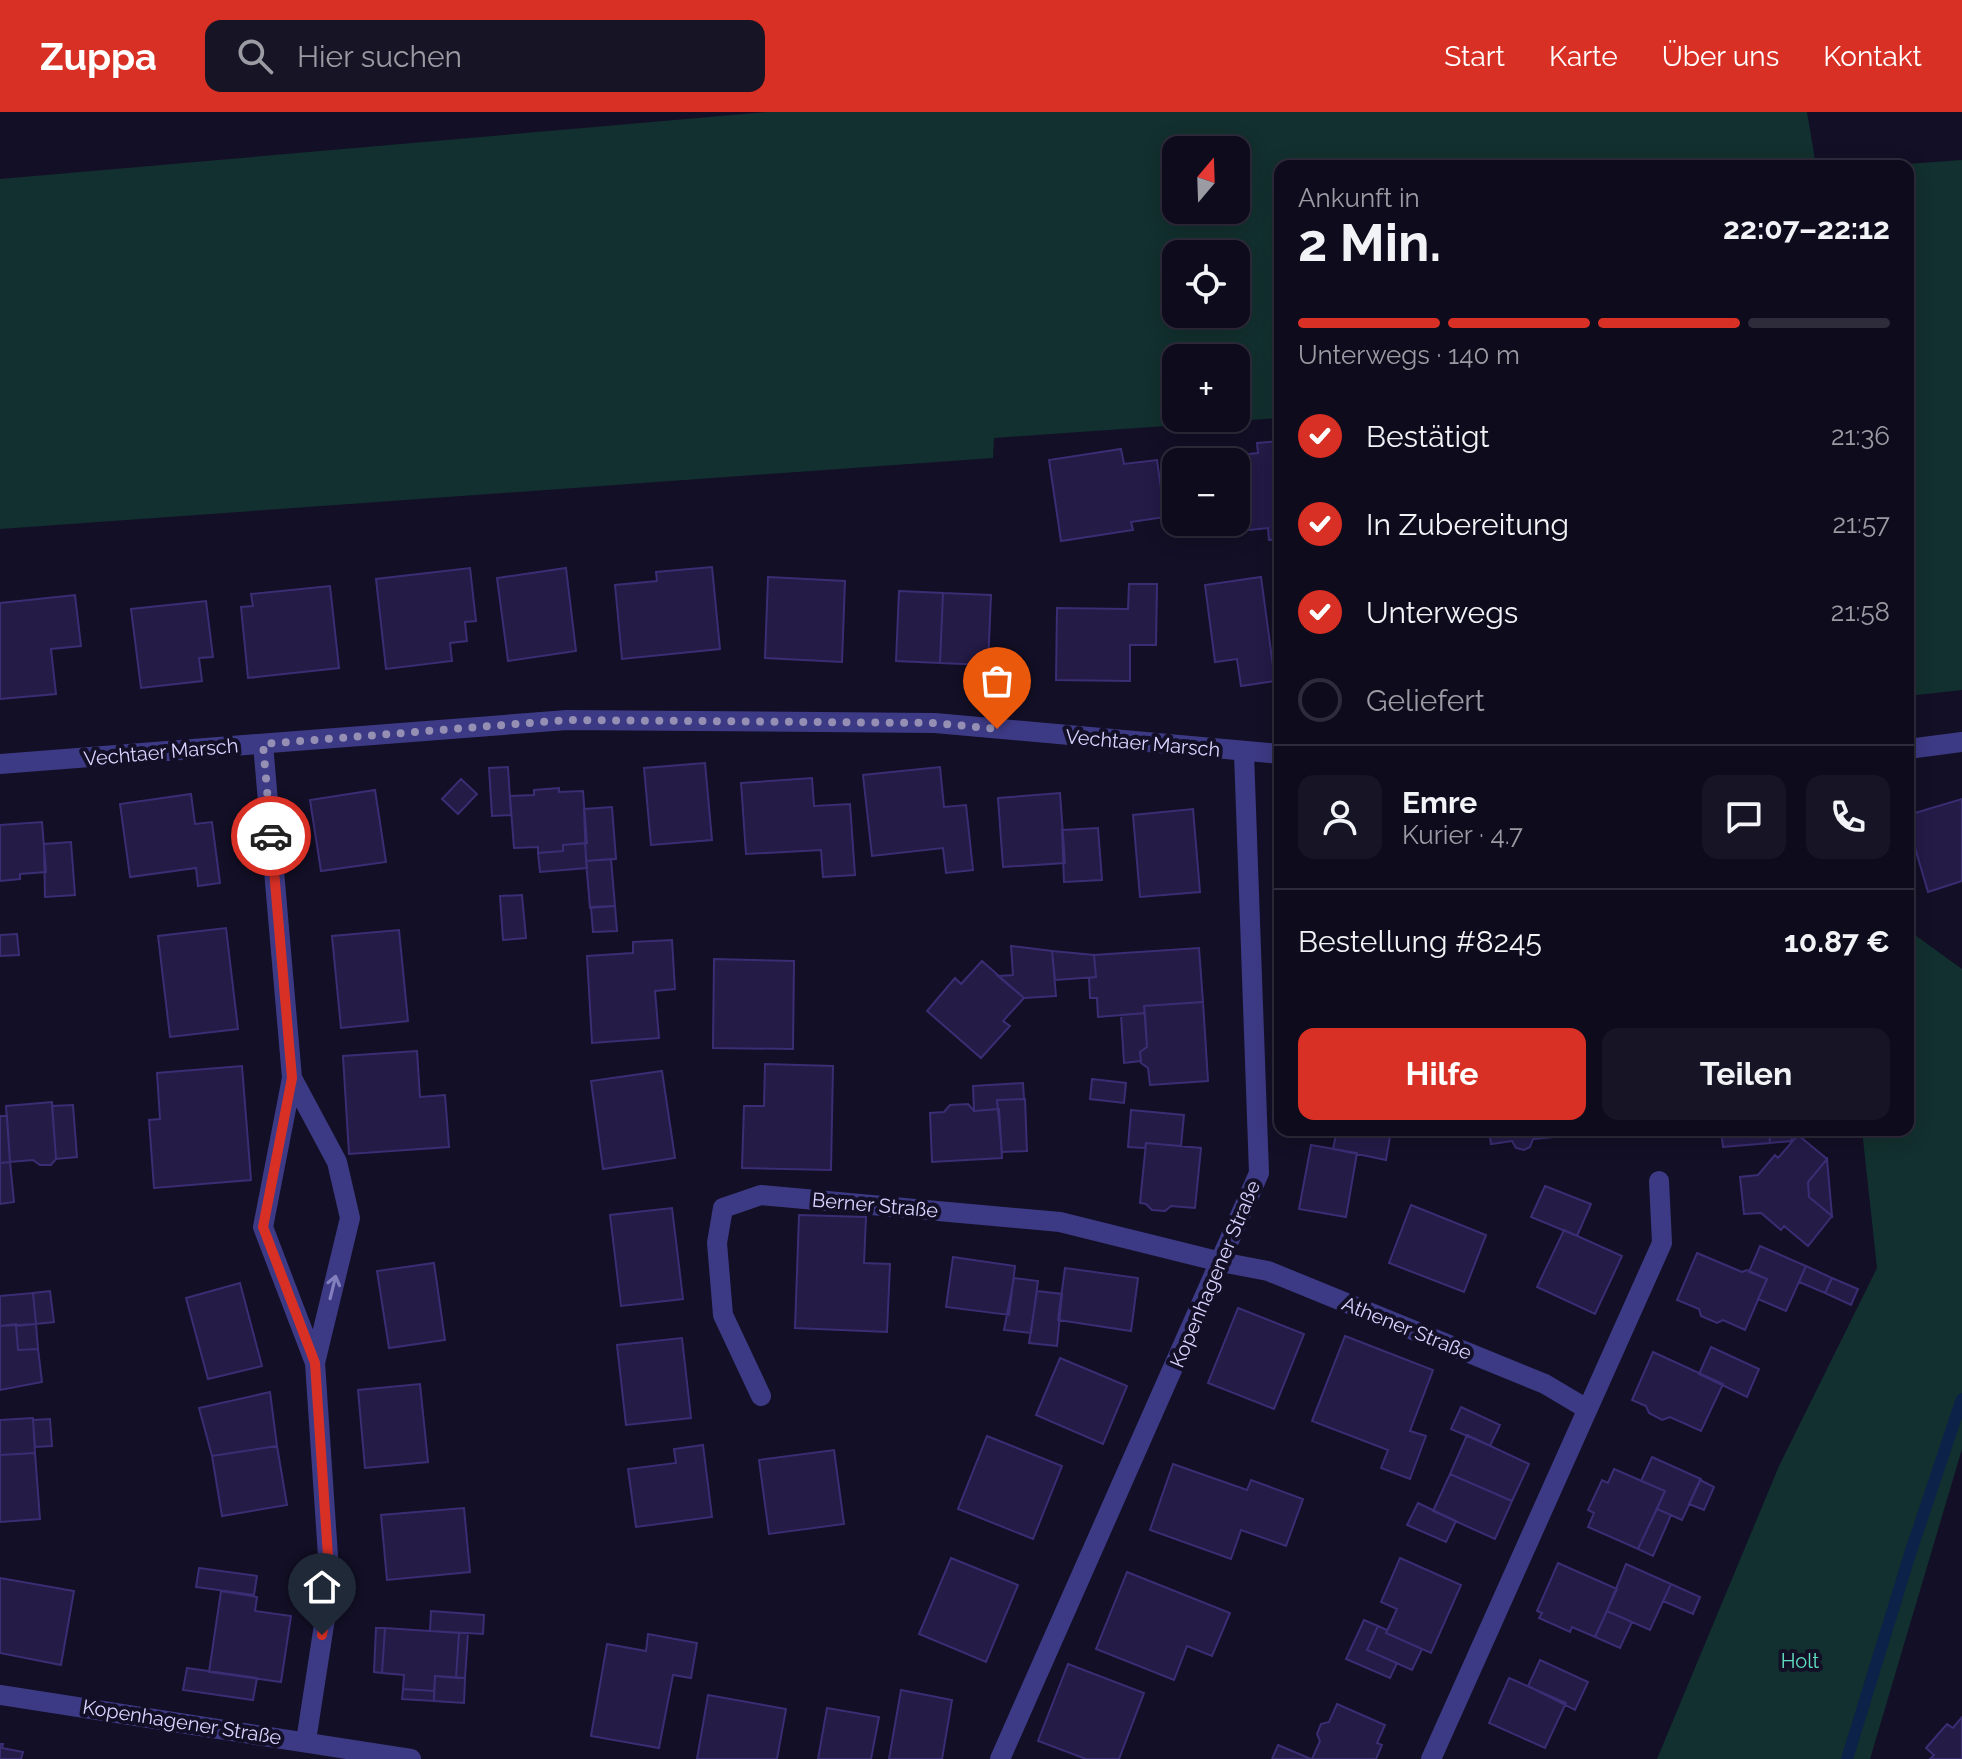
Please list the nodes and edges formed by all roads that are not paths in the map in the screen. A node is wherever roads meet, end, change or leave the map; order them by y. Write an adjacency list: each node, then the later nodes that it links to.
1 (1962, 742): 3 (street)
2 (263, 744): 4 (street, Vechtaer Marsch); 6 (street, Vechtaer Marsch); 7 (street)
3 (1914, 748)
4 (1244, 753): 5 (street, Vechtaer Marsch); 9 (street, Kopenhagener Straße)
5 (1274, 754)
6 (0, 764)
7 (292, 1078): 10 (street); 10 (street, one-way to 7)
8 (1659, 1181): 12 (street)
9 (1221, 1262): 11 (street, Berner Straße); 12 (street, Athener Straße); 16 (street, Kopenhagener Straße)
10 (315, 1363): 14 (street)
11 (761, 1396)
12 (1587, 1409): 17 (street)
13 (0, 1695): 14 (street, Kopenhagener Straße)
14 (306, 1741): 15 (street, Kopenhagener Straße)
15 (411, 1759)
16 (1000, 1759)
17 (1431, 1759)

